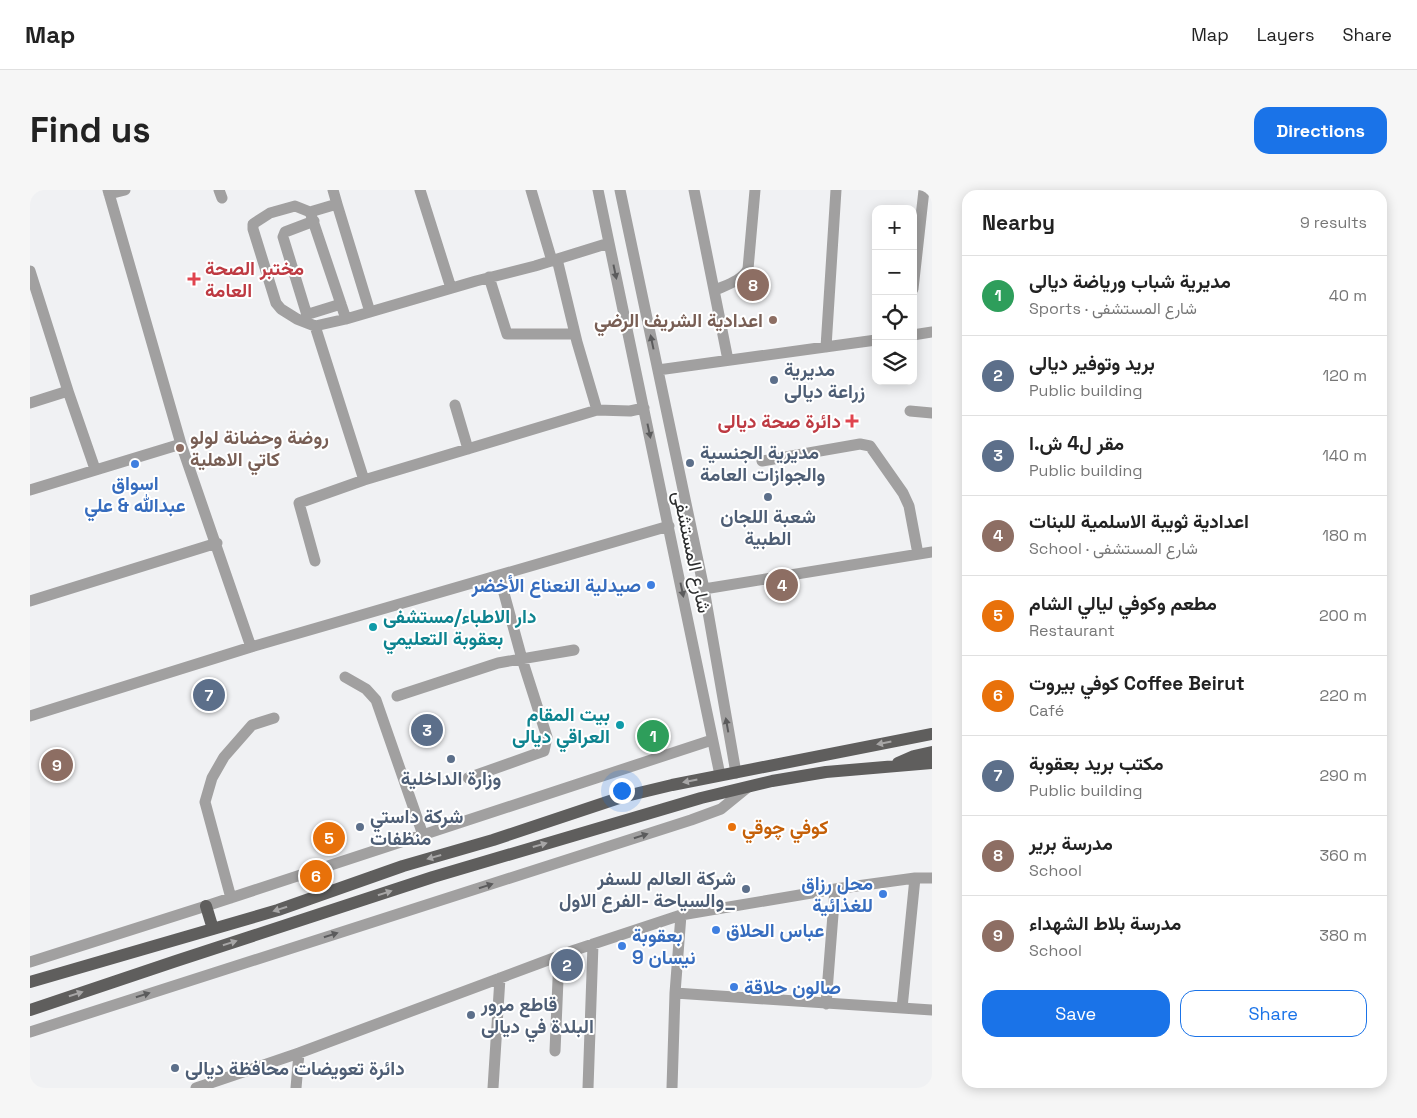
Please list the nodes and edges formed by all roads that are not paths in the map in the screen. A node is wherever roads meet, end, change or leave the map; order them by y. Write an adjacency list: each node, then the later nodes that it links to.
1 (125, 190): 11 (street)
2 (333, 190): 12 (street)
3 (420, 190): 19 (street)
4 (531, 190): 16 (street)
5 (598, 190): 14 (street, شارع المستشفى)
6 (620, 190): 21 (street, شارع المستشفى)
7 (694, 190): 20 (street)
8 (754, 190): 20 (street)
9 (836, 190): 31 (street)
10 (924, 190): 15 (street)
11 (108, 192): 43 (street)
12 (337, 204): 13 (street); 24 (street)
13 (312, 217): 23 (street); 23 (street); 26 (street)
14 (609, 243): 16 (street); 22 (street, شارع المستشفى, one-way to 22)
15 (917, 253)
16 (554, 260): 18 (street); 28 (street)
17 (30, 271): 35 (street)
18 (489, 277): 19 (street); 28 (street)
19 (452, 288): 24 (street)
20 (714, 290): 32 (street)
21 (643, 298): 22 (street); 33 (street, شارع المستشفى, one-way to 21)
22 (622, 302): 36 (street, شارع المستشفى)
23 (340, 304): 25 (street)
24 (370, 312): 25 (street)
25 (346, 320): 26 (street)
26 (315, 326): 47 (street)
27 (932, 332): 29 (street)
28 (575, 334): 40 (street)
29 (917, 334)
30 (872, 341): 31 (street)
31 (826, 347): 32 (street)
32 (728, 360): 33 (street)
33 (658, 370): 34 (street, شارع المستشفى)
34 (662, 388): 36 (street); 55 (street, شارع المستشفى)
35 (68, 391): 37 (street); 46 (street)
36 (641, 392): 39 (street, شارع المستشفى)
37 (30, 403)
38 (455, 405): 44 (street)
39 (644, 408): 40 (street); 49 (street, شارع المستشفى, one-way to 49)
40 (597, 410): 44 (street)
41 (910, 411): 42 (street)
42 (932, 413)
43 (182, 444): 46 (street); 50 (street)
44 (468, 449): 47 (street)
45 (762, 461): 52 (street)
46 (95, 469): 48 (street)
47 (364, 480): 53 (street)
48 (30, 490)
49 (669, 526): 54 (street); 62 (street, شارع المستشفى, one-way to 62)
50 (217, 543): 56 (street); 57 (street)
51 (932, 552): 52 (street)
52 (918, 554): 55 (street)
53 (315, 561)
54 (499, 575): 57 (street); 59 (street)
55 (704, 589): 61 (street, شارع المستشفى)
56 (30, 601)
57 (251, 647): 64 (street)
58 (574, 650): 59 (street)
59 (522, 659): 63 (street); 73 (street)
60 (345, 677): 75 (street)
61 (722, 692): 62 (street); 71 (street, شارع المستشفى, one-way to 61)
62 (703, 695): 67 (street, شارع المستشفى)
63 (396, 696)
64 (30, 716)
65 (274, 718): 79 (street)
66 (932, 734): 71 (main road, one-way to 71)
67 (712, 740): 72 (street, شارع المستشفى); 75 (street)
68 (932, 752): 70 (main road)
69 (932, 763): 70 (main road)
70 (894, 766): 74 (main road)
71 (736, 773): 72 (main road)
72 (720, 775): 82 (main road, one-way to 82)
73 (468, 778)
74 (749, 787): 91 (main road, one-way to 74); 93 (street, one-way to 74)
75 (423, 835): 79 (street)
76 (914, 878): 77 (street); 78 (street); 90 (street)
77 (932, 878)
78 (835, 889): 81 (street); 89 (street)
79 (232, 898): 80 (street)
80 (206, 906): 82 (main road); 85 (street)
81 (681, 915): 83 (street); 88 (street)
82 (213, 929): 87 (main road)
83 (593, 944): 84 (street); 100 (street)
84 (559, 956): 86 (street); 94 (street)
85 (30, 962)
86 (500, 978): 95 (street); 99 (street)
87 (30, 982)
88 (675, 993): 89 (street); 101 (street)
89 (826, 1004): 90 (street)
90 (902, 1008): 92 (street)
91 (30, 1010)
92 (932, 1010)
93 (30, 1032)
94 (555, 1051)
95 (299, 1053): 96 (street); 98 (street)
96 (213, 1085): 97 (street)
97 (196, 1088)
98 (296, 1088)
99 (492, 1088)
100 (588, 1088)
101 (672, 1088)

